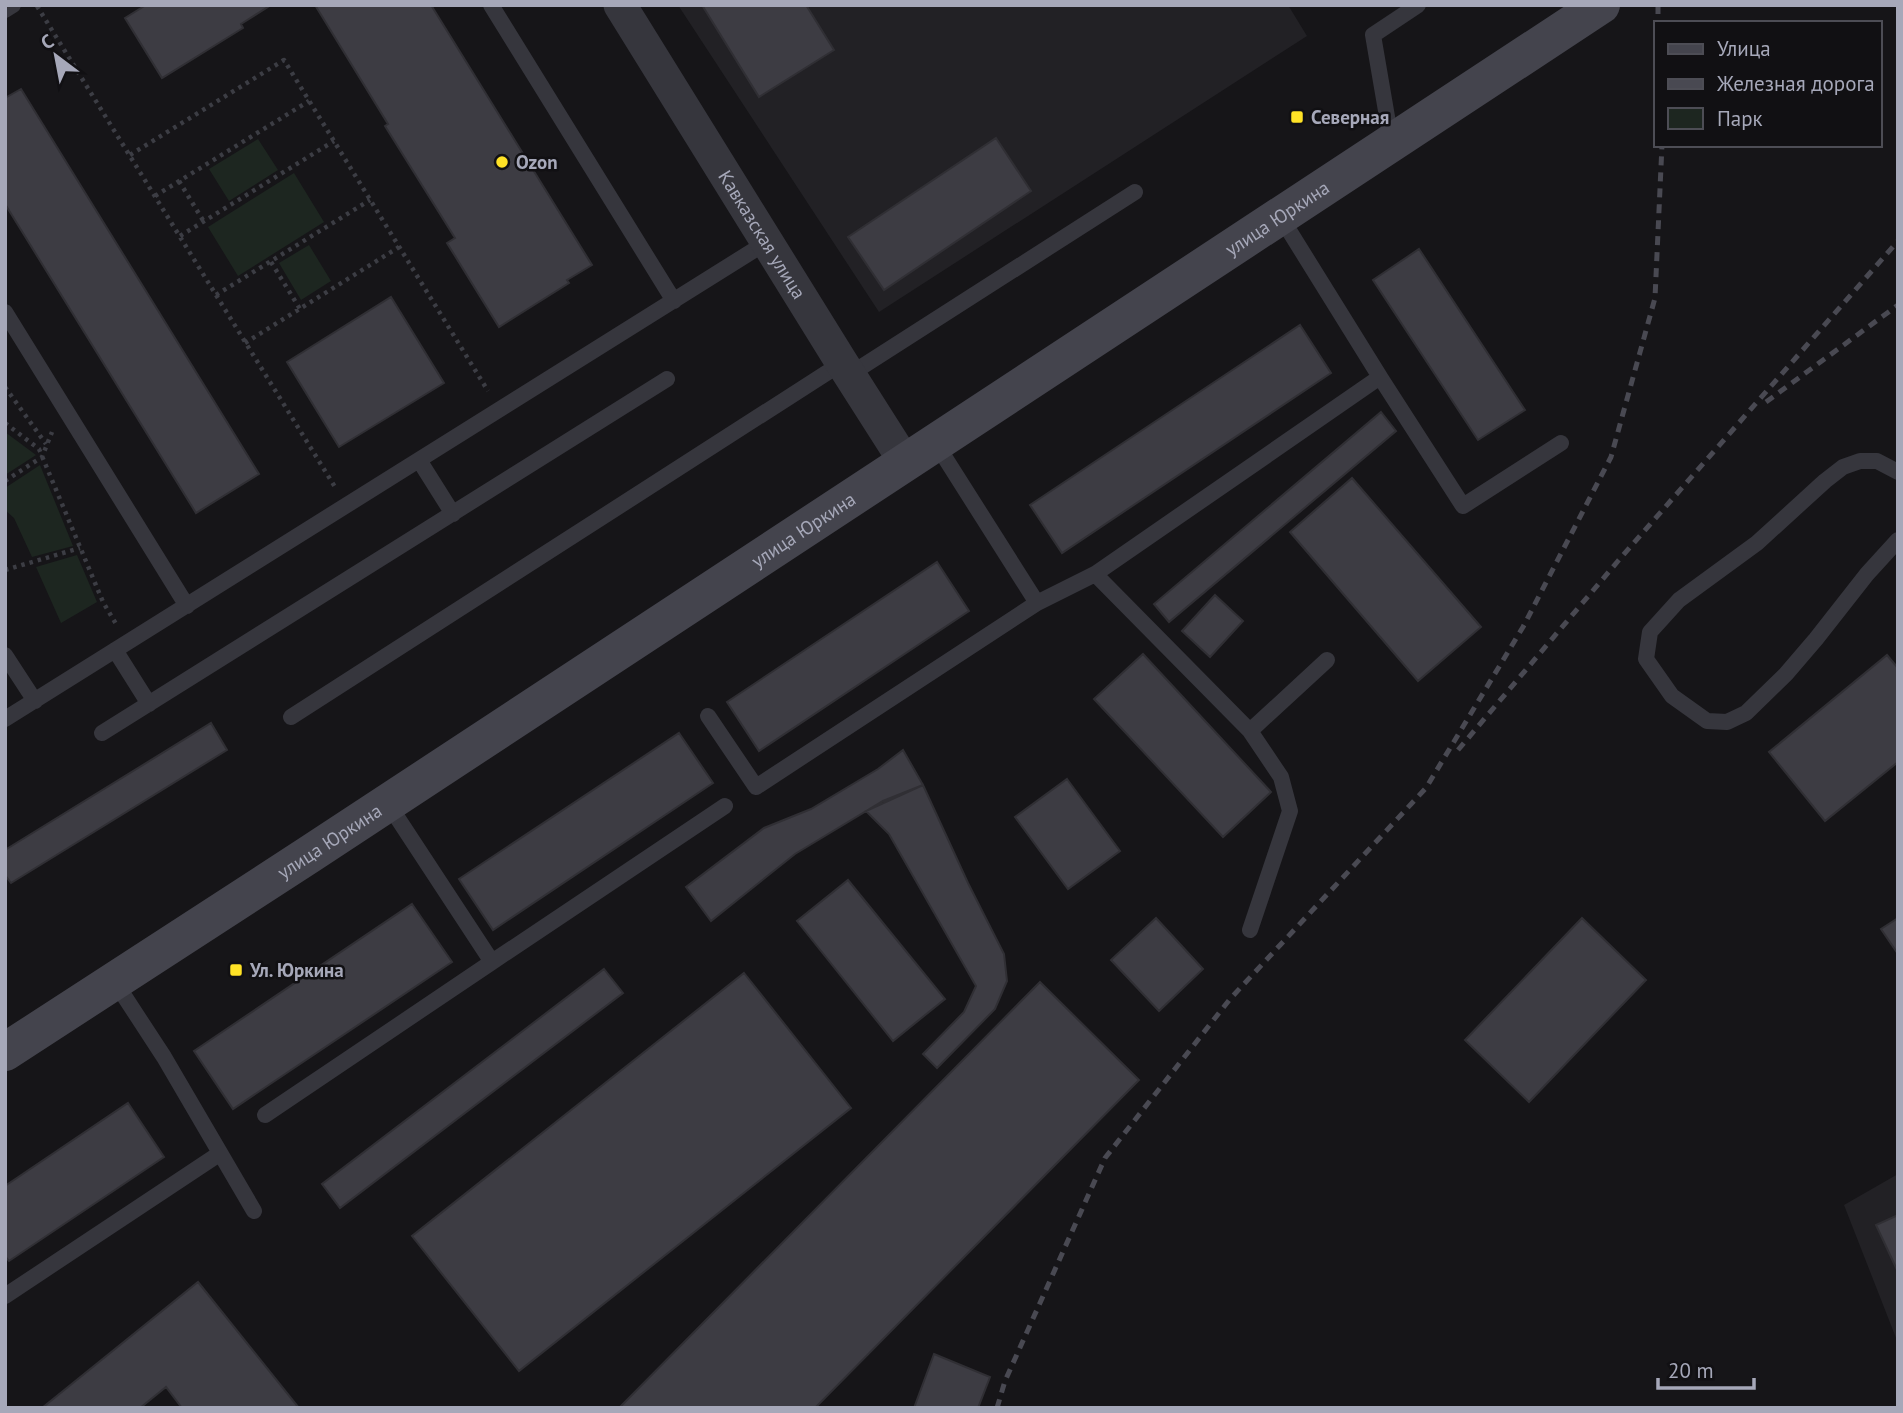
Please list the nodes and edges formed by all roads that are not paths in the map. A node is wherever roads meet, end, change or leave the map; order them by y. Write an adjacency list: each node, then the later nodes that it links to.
1 (13, 5): 6 (lane)
2 (491, 5): 11 (lane)
3 (620, 5): 10 (street, Кавказская улица)
4 (1418, 5): 7 (lane)
5 (1601, 5): 7 (main road, улица Юркина)
6 (5, 10)
7 (1392, 143): 9 (main road, улица Юркина)
8 (1135, 192): 13 (lane)
9 (1280, 216): 14 (lane); 17 (main road, улица Юркина)
10 (767, 243): 11 (lane); 13 (street, Кавказская улица)
11 (674, 301): 18 (lane)
12 (5, 312): 24 (lane)
13 (846, 369): 17 (street, Кавказская улица); 31 (lane)
14 (1380, 377): 16 (lane); 22 (lane)
15 (667, 379): 20 (lane)
16 (1562, 443)
17 (920, 452): 23 (lane); 35 (main road, улица Юркина)
18 (419, 460): 20 (lane); 24 (lane)
19 (1898, 472): 21 (lane)
20 (453, 514): 29 (lane)
21 (1898, 540)
22 (1095, 574): 23 (lane); 33 (lane)
23 (1037, 603): 30 (lane)
24 (187, 606): 25 (lane)
25 (121, 646): 28 (lane); 29 (lane)
26 (5, 655): 28 (lane)
27 (1327, 660): 33 (lane)
28 (35, 701): 32 (lane)
29 (149, 704): 34 (lane)
30 (708, 716)
31 (291, 717)
32 (5, 719)
33 (1250, 731): 37 (lane)
34 (102, 733)
35 (387, 802): 38 (lane); 39 (main road, улица Юркина)
36 (725, 806): 38 (lane)
37 (1250, 930)
38 (492, 962): 41 (lane)
39 (115, 982): 40 (main road, улица Юркина); 42 (lane)
40 (5, 1052)
41 (265, 1115)
42 (219, 1154): 43 (lane); 44 (lane)
43 (254, 1211)
44 (5, 1296)

